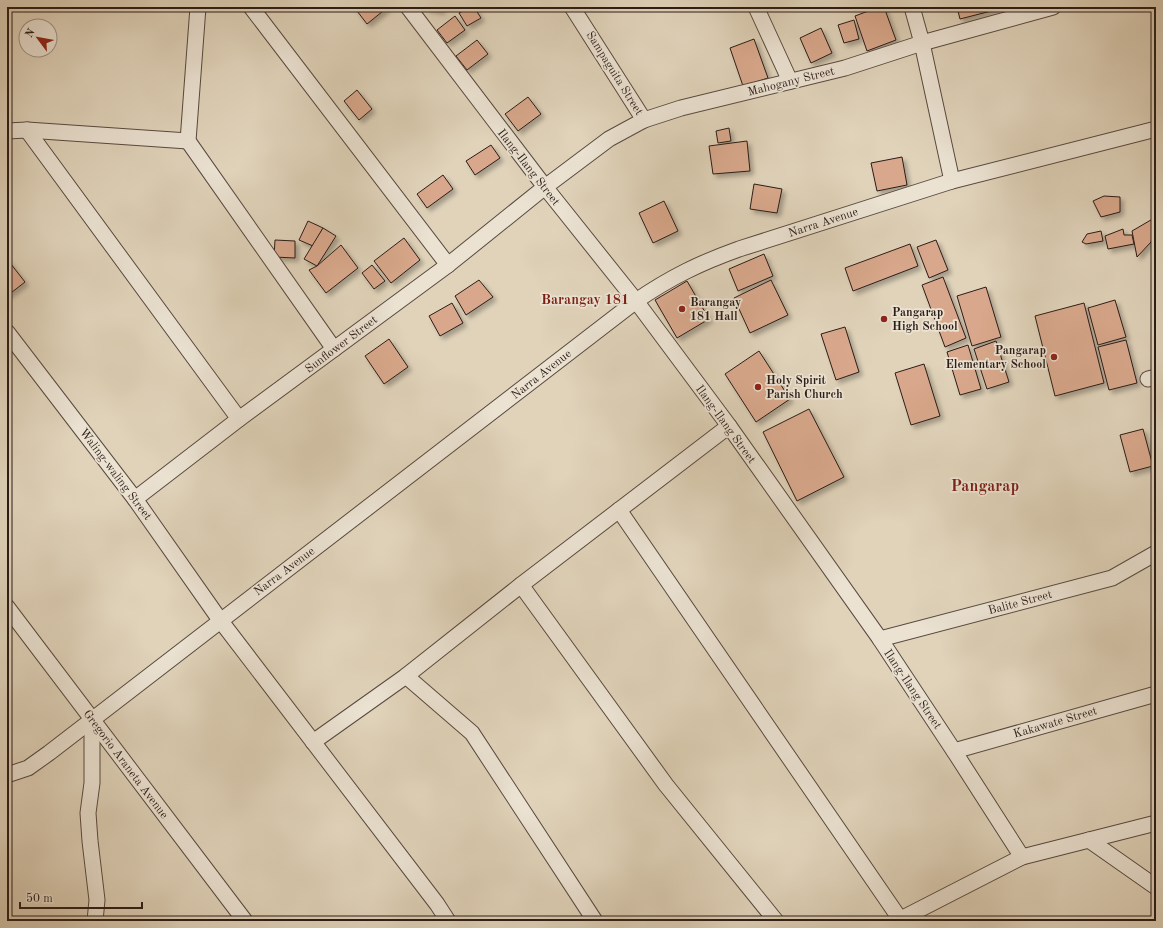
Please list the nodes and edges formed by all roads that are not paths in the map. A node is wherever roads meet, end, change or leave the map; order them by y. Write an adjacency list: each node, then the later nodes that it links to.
1 (198, 7): 14 (street)
2 (252, 7): 17 (street)
3 (408, 7): 16 (street, Ilang-Ilang Street)
4 (572, 7): 10 (street, Sampaguita Street)
5 (756, 7): 9 (street)
6 (912, 7): 8 (street)
7 (1053, 7): 8 (street, Mahogany Street)
8 (922, 43): 9 (street, Mahogany Street); 15 (street)
9 (790, 81): 10 (street, Mahogany Street)
10 (644, 120): 16 (street, Mahogany Street)
11 (1156, 129): 15 (street, Narra Avenue)
12 (28, 130): 13 (street); 14 (street); 21 (street)
13 (7, 131)
14 (188, 141): 20 (street)
15 (952, 181): 18 (street, Narra Avenue)
16 (545, 187): 17 (street, Sunflower Street); 18 (street, Ilang-Ilang Street)
17 (448, 265): 20 (street, Sunflower Street)
18 (636, 301): 22 (street, Ilang-Ilang Street); 28 (street, Narra Avenue)
19 (7, 332): 23 (street, Waling-waling Street)
20 (334, 349): 21 (street, Sunflower Street)
21 (239, 419): 23 (street, Sunflower Street)
22 (728, 426): 24 (street); 29 (street, Ilang-Ilang Street)
23 (135, 499): 28 (street, Waling-waling Street)
24 (619, 510): 26 (street); 40 (street)
25 (1156, 553): 29 (street, Balite Street)
26 (520, 585): 30 (street); 45 (street)
27 (7, 607): 32 (street, Gregorio Araneta Avenue)
28 (220, 620): 32 (street, Narra Avenue); 33 (street, Waling-waling Street)
29 (880, 639): 34 (street, Ilang-Ilang Street)
30 (406, 676): 33 (street); 44 (street)
31 (1156, 694): 34 (street, Kakawate Street)
32 (92, 719): 35 (street, Narra Avenue); 41 (street); 42 (street, Gregorio Araneta Avenue)
33 (313, 742): 43 (street, Waling-waling Street)
34 (954, 751): 38 (street, Ilang-Ilang Street)
35 (7, 775)
36 (1156, 823): 37 (street)
37 (1089, 840): 38 (street); 39 (street)
38 (1022, 857): 40 (street)
39 (1156, 887)
40 (898, 920)
41 (95, 921)
42 (245, 921)
43 (448, 921)
44 (595, 921)
45 (776, 921)

